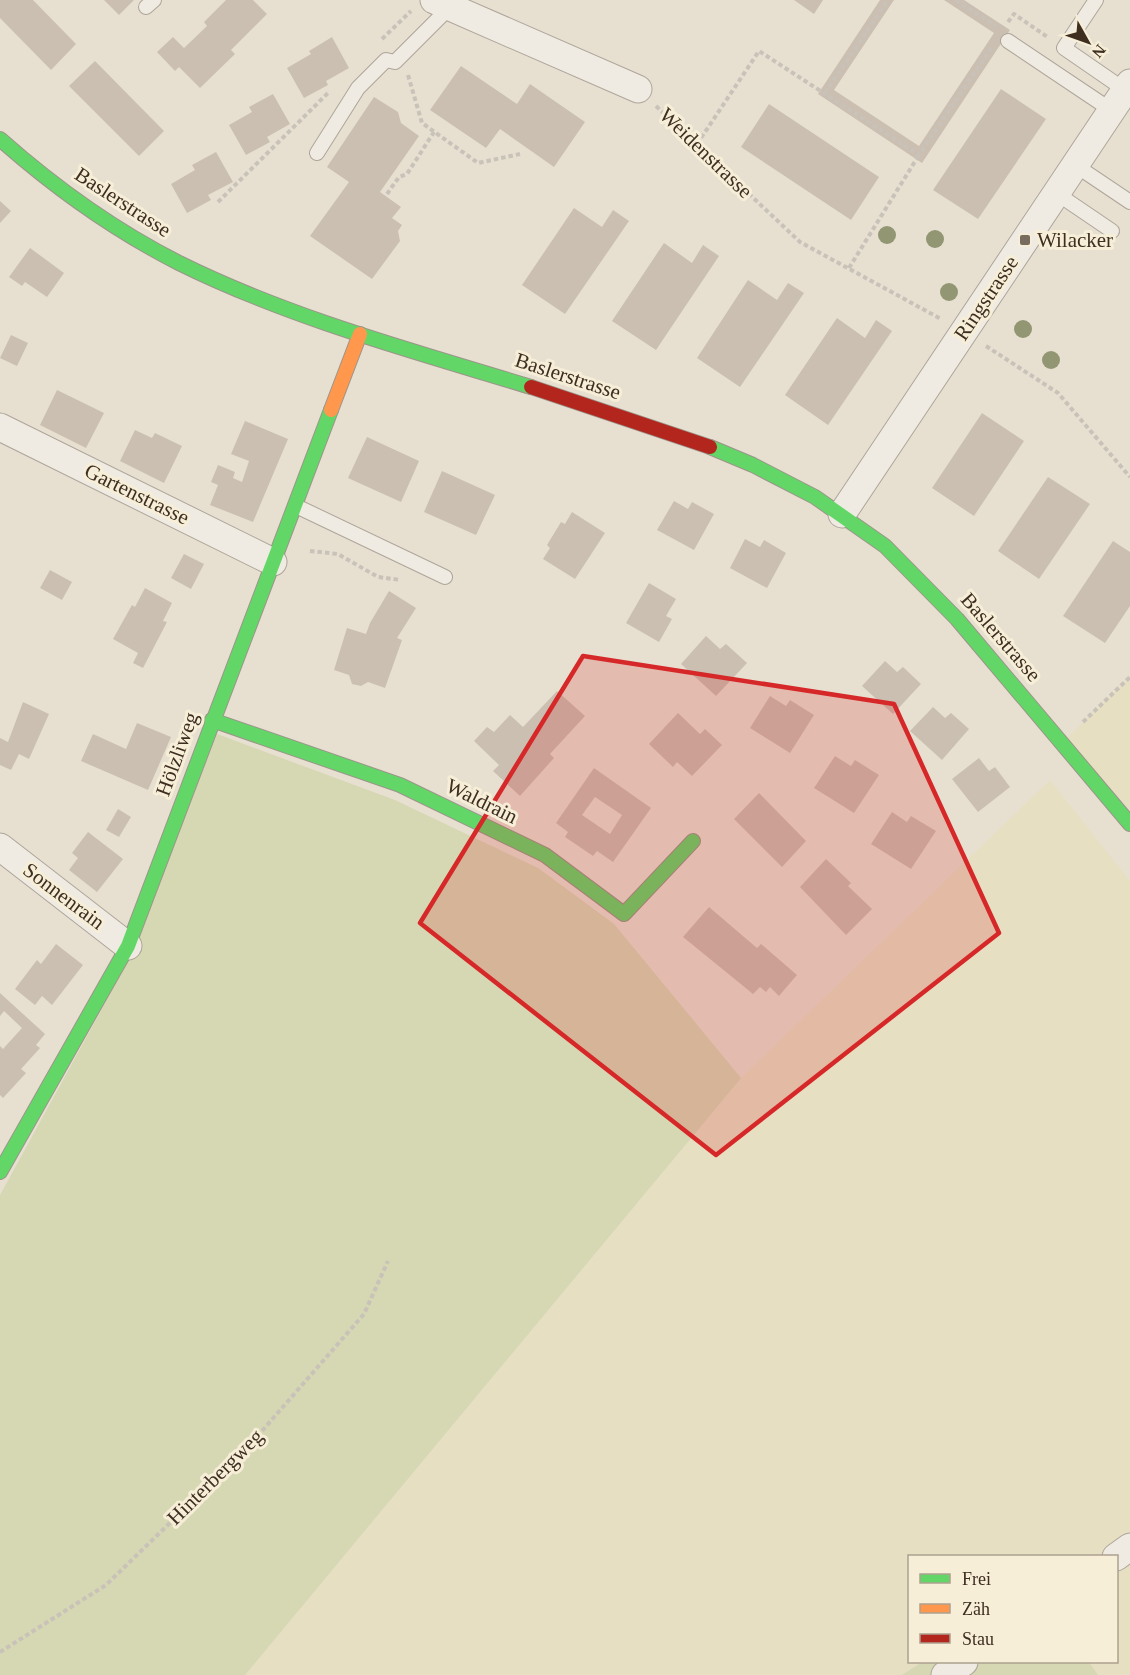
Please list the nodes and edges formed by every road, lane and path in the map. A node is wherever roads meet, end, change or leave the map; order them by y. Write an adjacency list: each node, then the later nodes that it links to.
1 (888, 0): 11 (path)
2 (956, 0): 7 (path)
3 (1096, 0): 7 (lane)
4 (433, 5): 6 (path); 8 (lane); 10 (street)
5 (1002, 41): 12 (lane); 18 (path)
6 (380, 42)
7 (1064, 48): 12 (lane)
8 (394, 62): 13 (path); 16 (lane)
9 (337, 84): 22 (path)
10 (638, 88): 15 (path, Weidenstrasse)
11 (825, 93): 15 (path); 18 (path)
12 (1122, 94): 19 (street, Ringstrasse)
13 (435, 132): 17 (path); 21 (path)
14 (0, 139): 27 (street, Baslerstrasse)
15 (697, 144): 25 (path, Weidenstrasse)
16 (316, 153)
17 (520, 154)
18 (920, 155): 25 (path)
19 (1075, 165): 20 (street, Ringstrasse); 23 (lane)
20 (1056, 193): 24 (lane); 26 (street, Ringstrasse)
21 (387, 194)
22 (218, 202)
23 (1130, 202)
24 (1112, 231)
25 (849, 268): 26 (path, Weidenstrasse)
26 (964, 332): 29 (path, Weidenstrasse); 31 (street, Ringstrasse)
27 (360, 334): 30 (street, Hölzliweg); 31 (street, Baslerstrasse)
28 (0, 427): 33 (street, Gartenstrasse)
29 (1130, 477)
30 (296, 506): 32 (lane); 33 (street, Hölzliweg)
31 (842, 514): 37 (street, Baslerstrasse)
32 (416, 563): 33 (path); 34 (lane)
33 (272, 566): 36 (street, Hölzliweg)
34 (445, 578)
35 (1130, 676): 37 (path)
36 (212, 720): 39 (street, Waldrain); 41 (street, Hölzliweg)
37 (1064, 741): 38 (street, Baslerstrasse)
38 (1130, 824)
39 (693, 841)
40 (0, 848): 41 (street, Sonnenrain)
41 (128, 945): 42 (street, Hölzliweg)
42 (0, 1172)
43 (388, 1261): 44 (path, Hinterbergweg)
44 (0, 1652)
45 (963, 1663): 46 (street)
46 (945, 1675)

